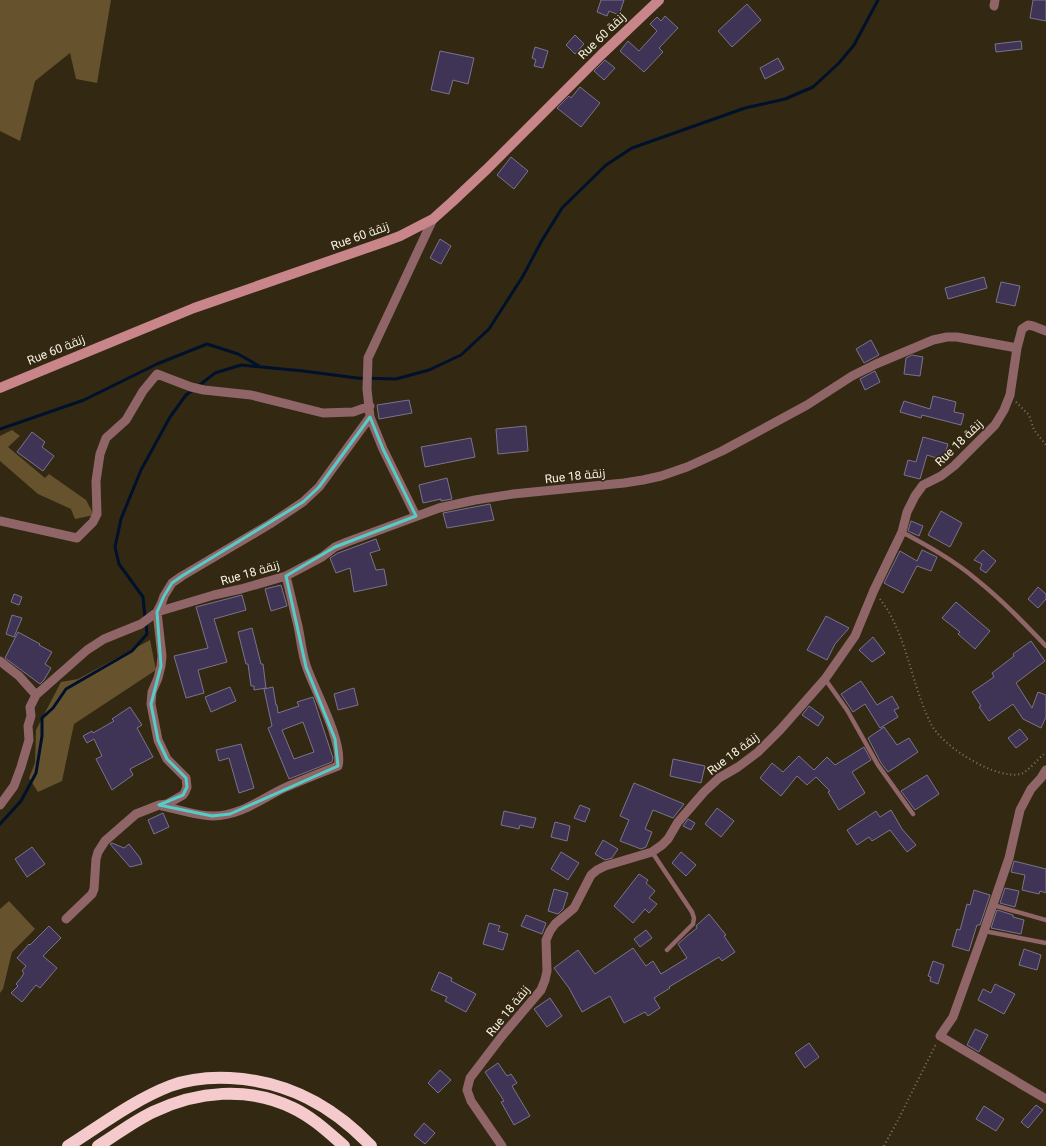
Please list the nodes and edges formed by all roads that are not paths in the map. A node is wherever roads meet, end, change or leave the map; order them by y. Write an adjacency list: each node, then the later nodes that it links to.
1 (659, 0): 2 (street, Rue 60 زنقة)
2 (433, 219): 5 (street, Rue 60 زنقة); 6 (street)
3 (1046, 331): 4 (street, Rue 18 زنقة)
4 (1017, 348): 8 (street, Rue 18 زنقة); 10 (street, Rue 18 زنقة)
5 (0, 388)
6 (370, 406): 7 (street); 9 (street)
7 (370, 417): 8 (street); 12 (street)
8 (416, 516): 11 (street, Rue 18 زنقة)
9 (0, 521)
10 (902, 532): 13 (lane); 15 (street, Rue 18 زنقة)
11 (286, 576): 12 (street, Rue 18 زنقة); 19 (street)
12 (155, 614): 16 (street); 19 (street)
13 (1046, 646)
14 (0, 661): 16 (street)
15 (825, 679): 20 (lane); 21 (street, Rue 18 زنقة)
16 (36, 695): 18 (street)
17 (1044, 777): 22 (street)
18 (0, 805)
19 (159, 805): 23 (street)
20 (913, 814)
21 (652, 852): 27 (lane); 33 (street, Rue 18 زنقة)
22 (993, 905): 24 (lane); 25 (street)
23 (66, 919)
24 (1046, 920)
25 (984, 931): 26 (lane); 28 (street)
26 (1046, 943)
27 (667, 950)
28 (1046, 1099)
29 (68, 1146): 32 (highway)
30 (98, 1146): 31 (highway)
31 (344, 1146)
32 (371, 1146)
33 (502, 1146)

